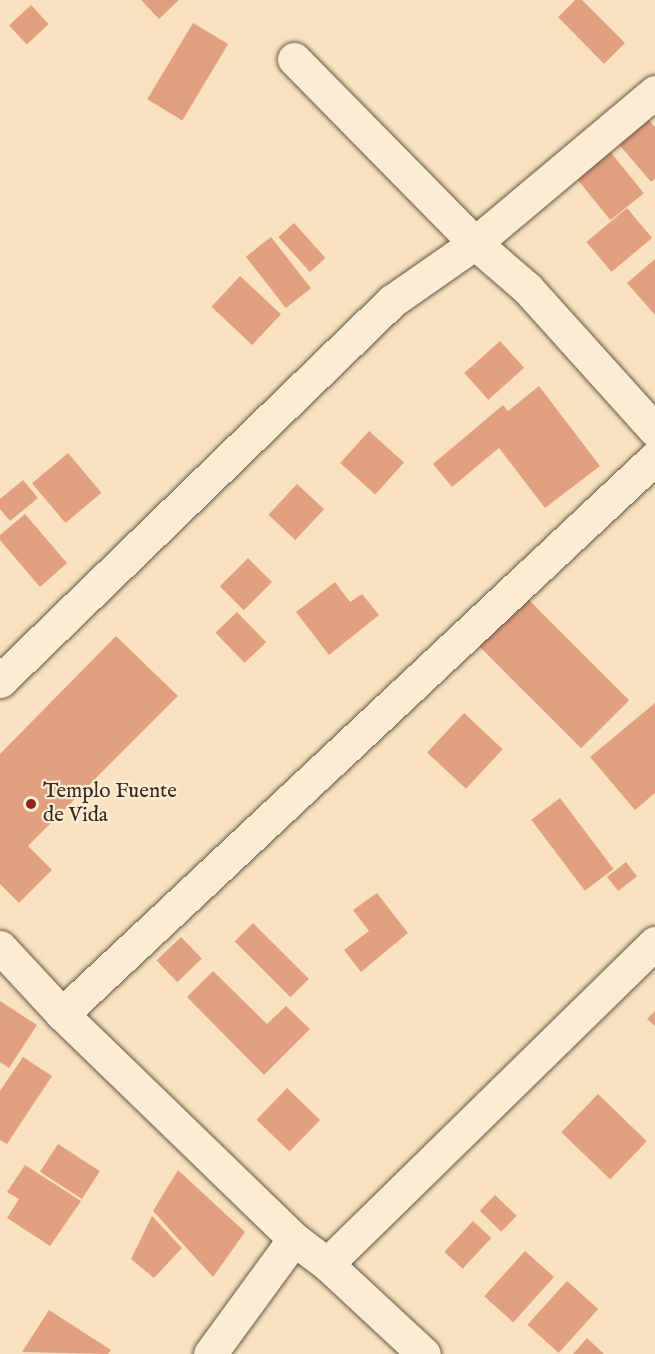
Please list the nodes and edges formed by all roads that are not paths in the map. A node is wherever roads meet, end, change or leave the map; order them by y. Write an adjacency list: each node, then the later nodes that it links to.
1 (294, 59): 3 (street)
2 (655, 92): 3 (street)
3 (475, 243): 4 (street); 6 (street)
4 (655, 430)
5 (655, 458): 9 (street)
6 (0, 681)
7 (655, 943): 11 (street)
8 (0, 947): 9 (street)
9 (62, 1014): 10 (street)
10 (294, 1239): 11 (street); 12 (street)
11 (327, 1264): 13 (street)
12 (210, 1354)
13 (424, 1354)

